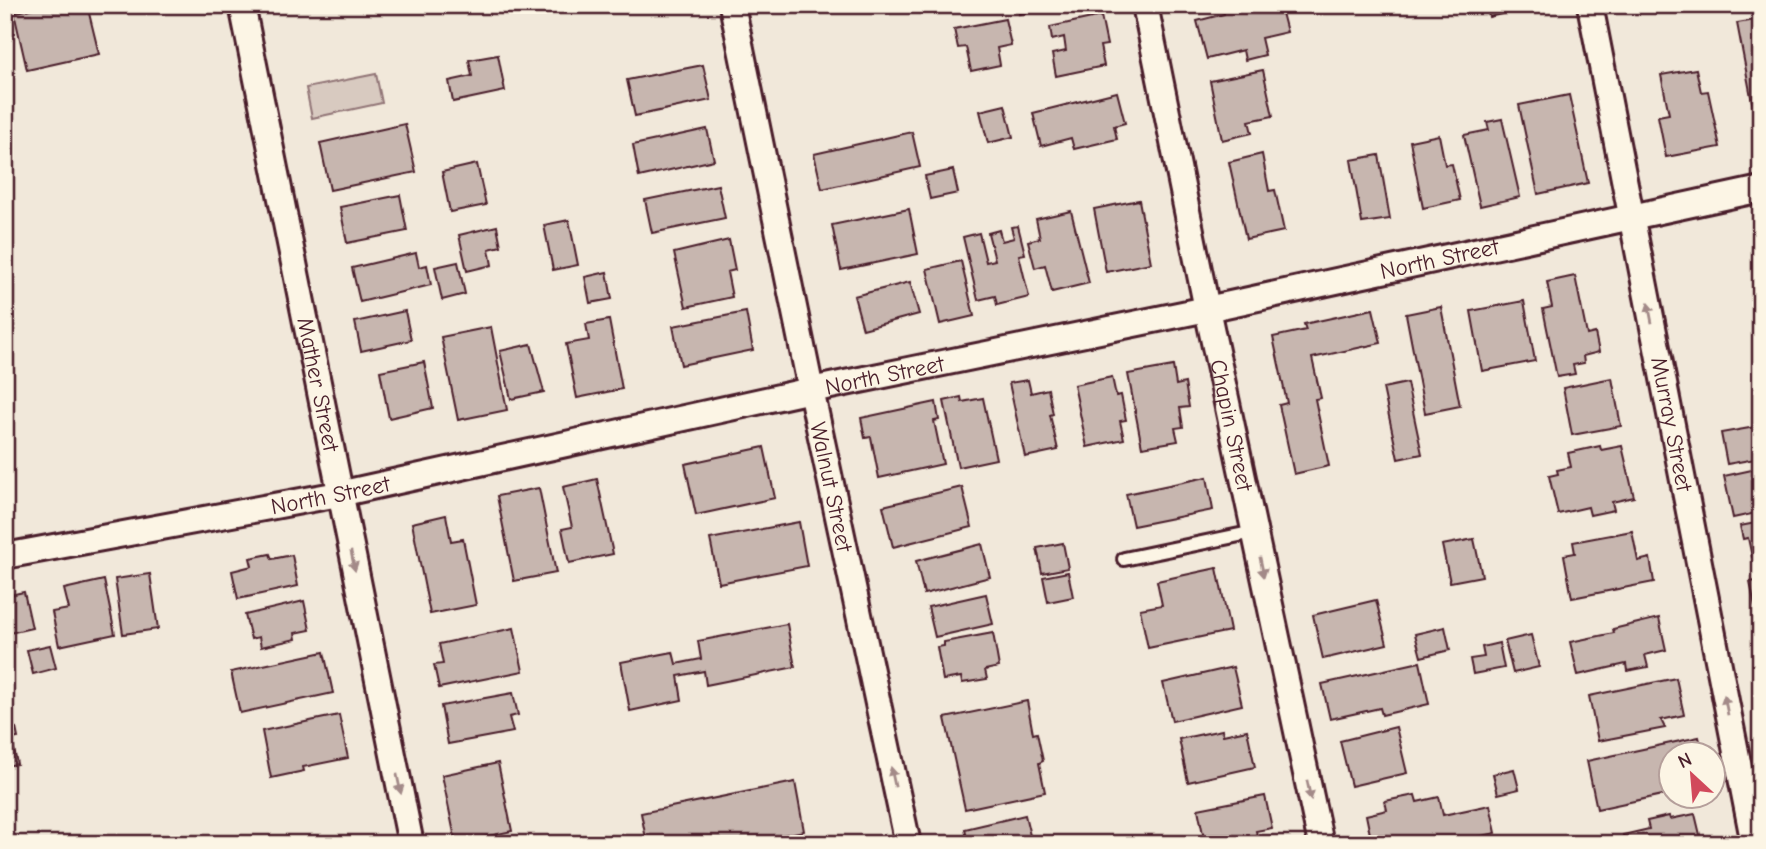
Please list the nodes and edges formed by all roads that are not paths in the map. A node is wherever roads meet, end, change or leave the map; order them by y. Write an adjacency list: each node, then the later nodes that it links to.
1 (242, 5): 9 (street, Mather Street)
2 (732, 5): 8 (street, Walnut Street)
3 (1145, 5): 7 (street, Chapin Street)
4 (1590, 5): 6 (street, Murray Street)
5 (1761, 189): 6 (street, North Street)
6 (1631, 218): 7 (street, North Street); 16 (street, Murray Street, one-way to 6)
7 (1207, 309): 8 (street, North Street); 10 (street, Chapin Street)
8 (811, 390): 9 (street, North Street); 14 (street, Walnut Street, one-way to 8)
9 (340, 494): 11 (street, North Street); 13 (street, Mather Street, one-way to 13)
10 (1254, 532): 12 (lane); 15 (street, Chapin Street, one-way to 15)
11 (5, 556)
12 (1124, 559)
13 (411, 844)
14 (908, 844)
15 (1321, 844)
16 (1754, 844)

